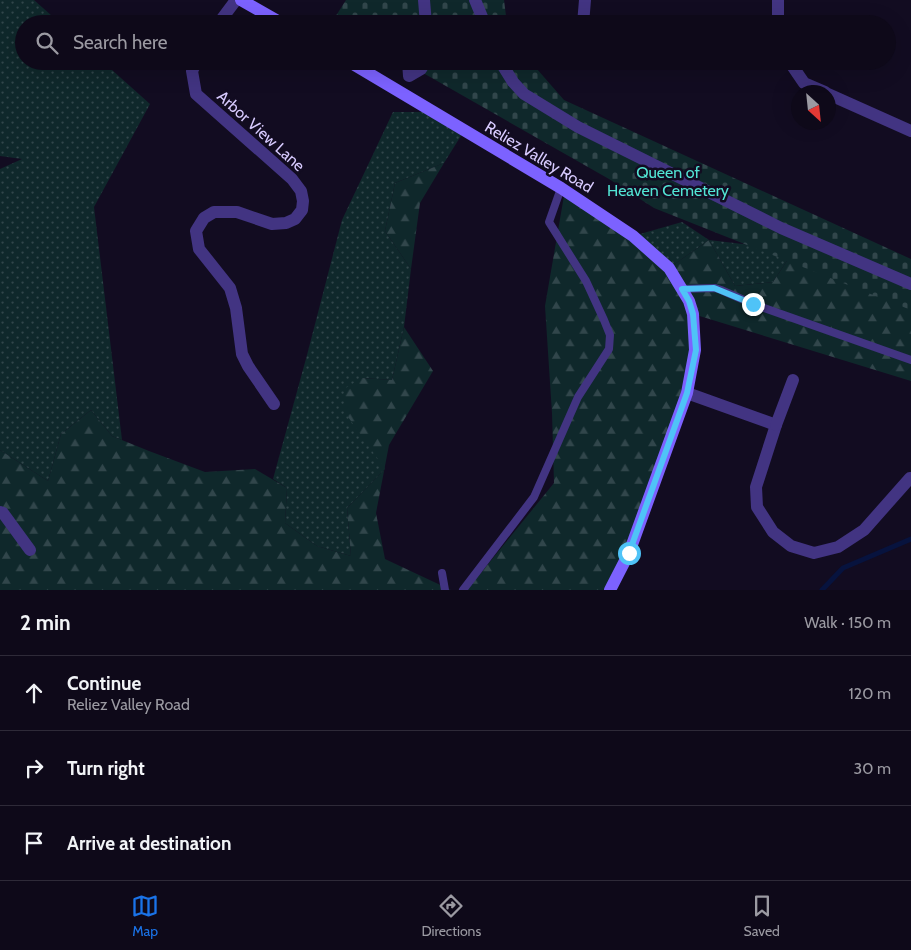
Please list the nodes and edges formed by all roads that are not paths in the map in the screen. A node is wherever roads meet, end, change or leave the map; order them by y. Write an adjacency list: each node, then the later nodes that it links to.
1 (236, 0): 7 (street)
2 (241, 0): 8 (main road)
3 (424, 0): 9 (street)
4 (475, 0): 10 (street)
5 (585, 0): 11 (street)
6 (778, 0): 12 (street)
7 (225, 15)
8 (267, 15)
9 (425, 15)
10 (481, 15)
11 (584, 15)
12 (778, 15)
13 (192, 70): 30 (street, Arbor View Lane)
14 (363, 70): 21 (main road, Reliez Valley Road)
15 (409, 70): 19 (street)
16 (418, 70): 19 (street)
17 (506, 70): 25 (street)
18 (795, 70): 20 (street)
19 (409, 76): 21 (street)
20 (809, 85)
21 (400, 92): 24 (main road, Reliez Valley Road)
22 (836, 97): 23 (street)
23 (911, 131)
24 (562, 188): 26 (main road, Reliez Valley Road); 37 (lane)
25 (911, 284)
26 (682, 289): 27 (lane); 29 (main road, Reliez Valley Road)
27 (911, 360)
28 (793, 380): 31 (street)
29 (687, 393): 31 (street); 38 (main road, Reliez Valley Road)
30 (274, 404)
31 (776, 425): 32 (street)
32 (910, 478)
33 (0, 512): 34 (street)
34 (30, 550)
35 (442, 572): 36 (lane)
36 (445, 590)
37 (463, 590)
38 (610, 590)

